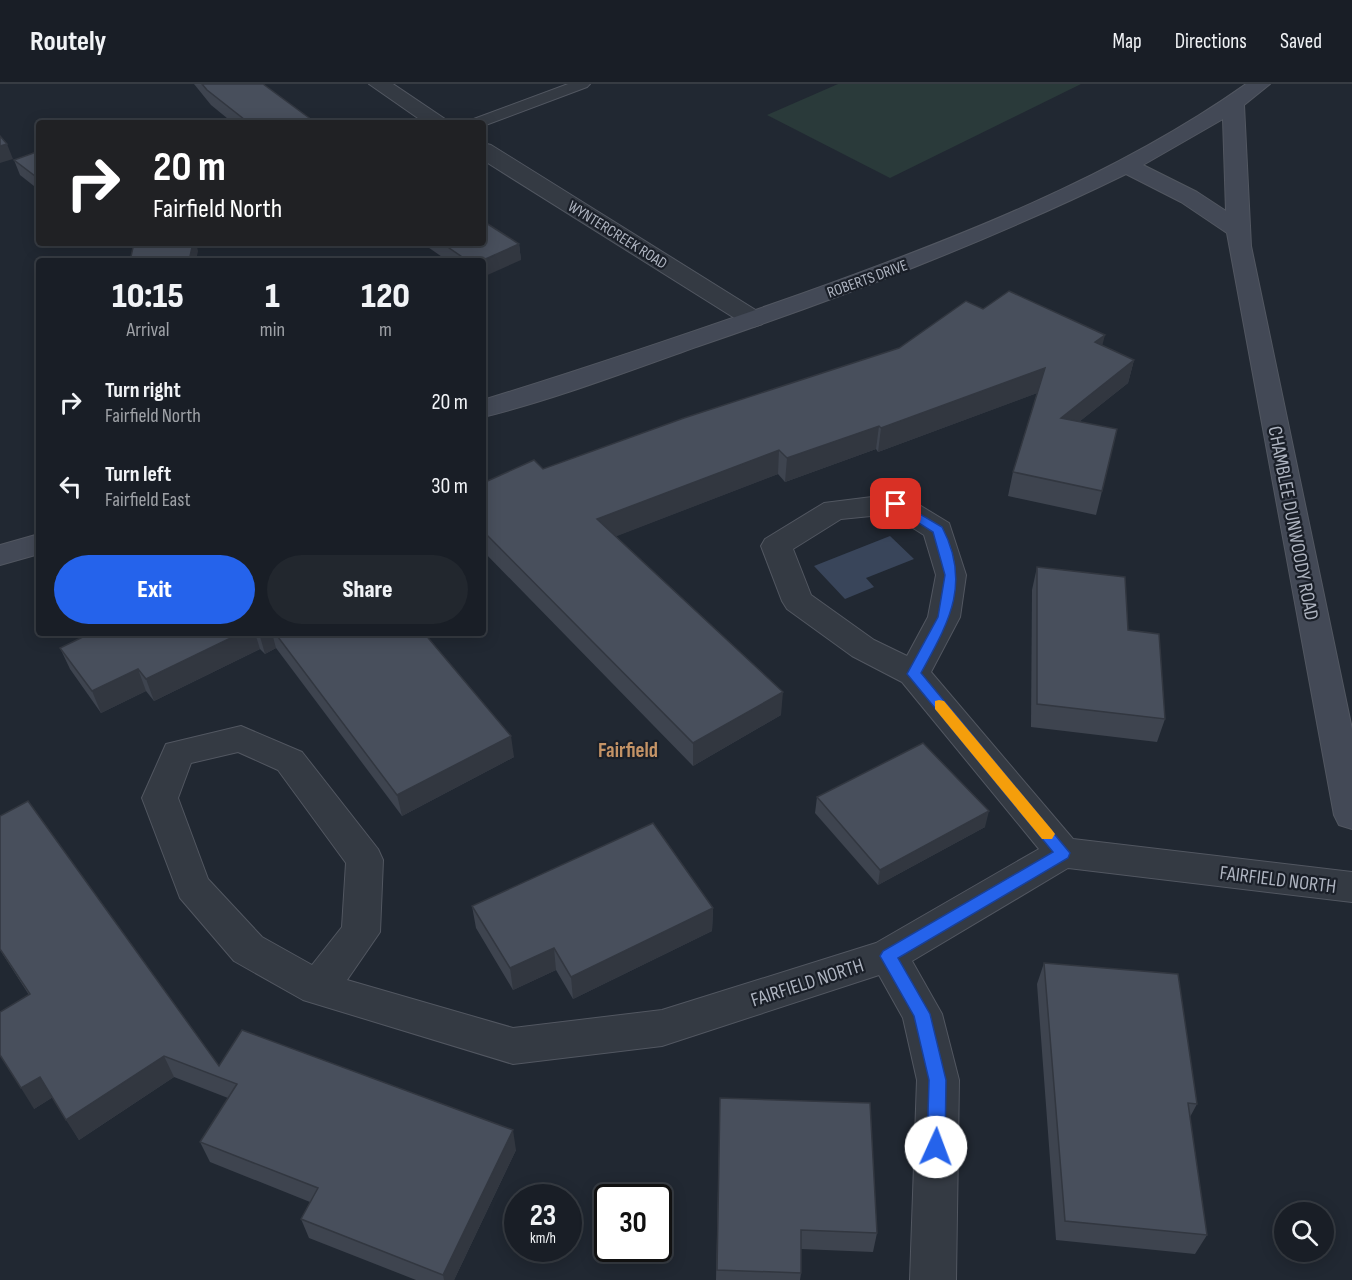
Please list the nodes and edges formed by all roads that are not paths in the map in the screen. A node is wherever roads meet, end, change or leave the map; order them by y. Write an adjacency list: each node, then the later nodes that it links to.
1 (379, 84): 5 (street)
2 (582, 84): 6 (lane)
3 (1260, 84): 4 (street)
4 (1233, 104): 8 (street, ROBERTS DRIVE); 9 (street, CHAMBLEE DUNWOODY ROAD)
5 (435, 120)
6 (485, 120)
7 (486, 152): 10 (street, WYNTERCREEK ROAD)
8 (1126, 165): 9 (street); 10 (street, ROBERTS DRIVE)
9 (1239, 231): 15 (street, CHAMBLEE DUNWOODY ROAD)
10 (753, 319): 11 (street, ROBERTS DRIVE)
11 (486, 408)
12 (36, 545): 13 (street)
13 (0, 555)
14 (914, 674): 14 (street); 16 (street)
15 (1352, 815)
16 (1063, 853): 17 (street, FAIRFIELD NORTH); 18 (street, FAIRFIELD NORTH)
17 (1352, 887)
18 (888, 956): 19 (street, FAIRFIELD NORTH); 20 (street)
19 (317, 988): 19 (street, FAIRFIELD NORTH)
20 (933, 1280)

